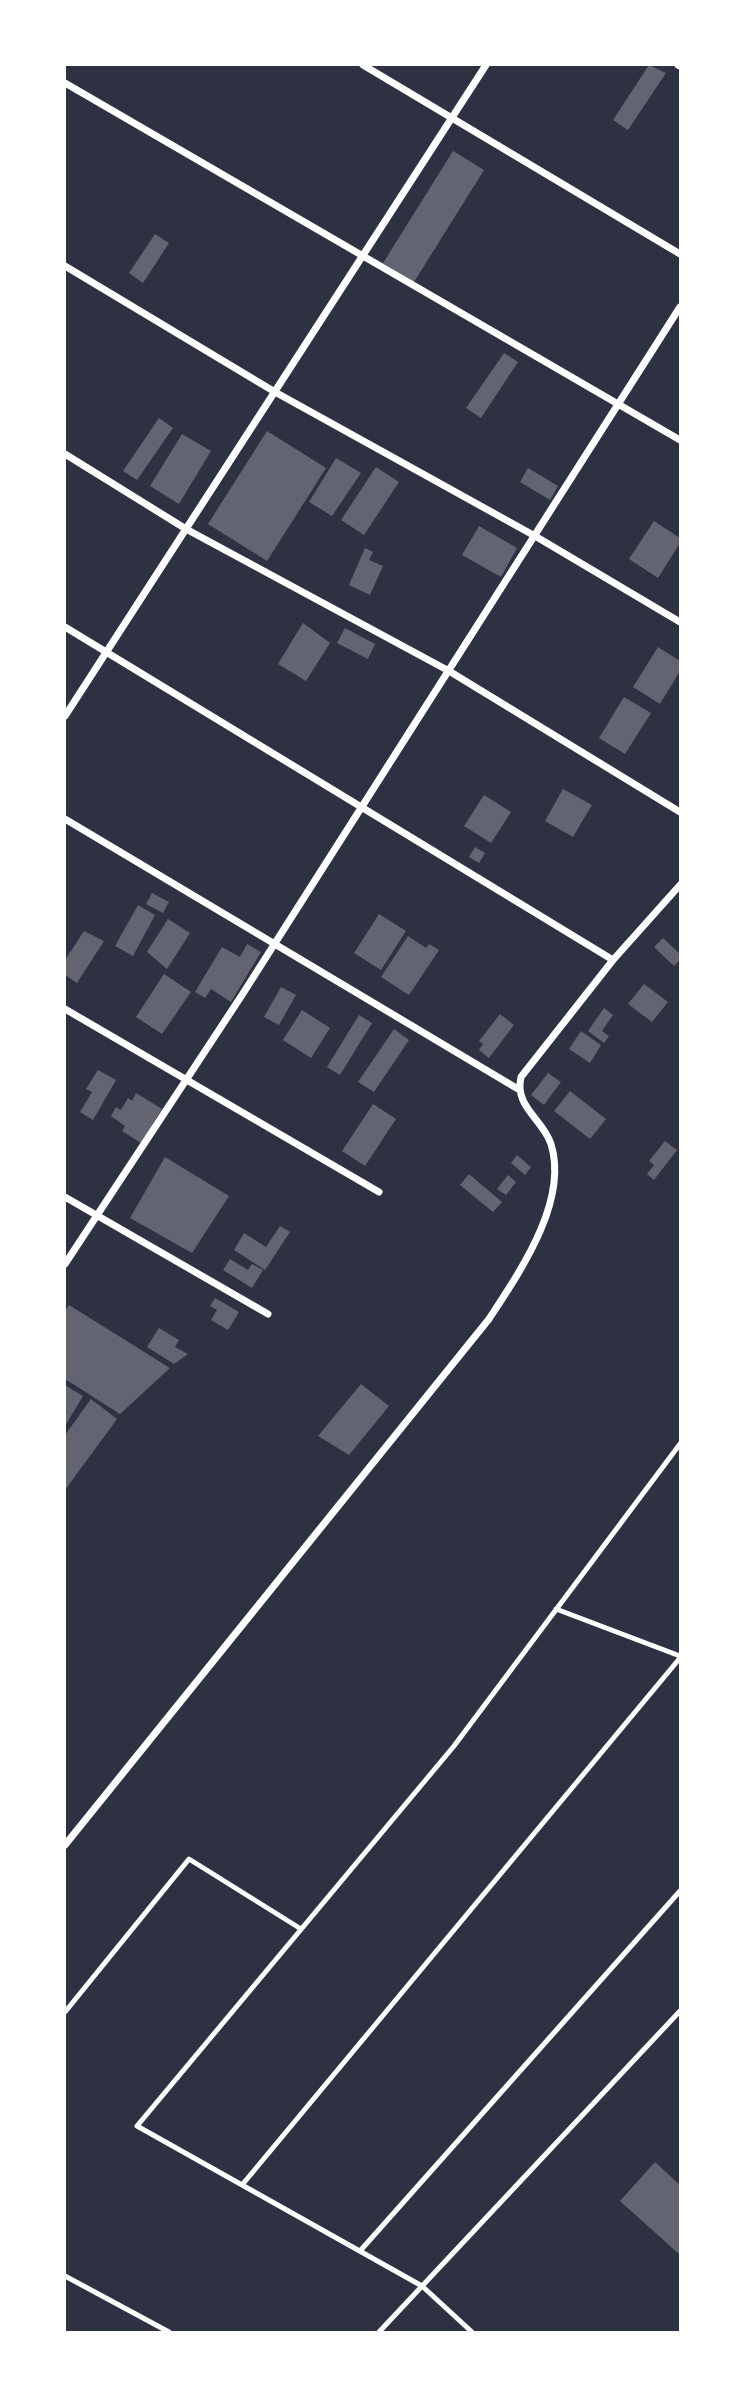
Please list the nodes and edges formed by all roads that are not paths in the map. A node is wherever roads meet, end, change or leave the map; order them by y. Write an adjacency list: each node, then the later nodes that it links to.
1 (363, 65): 4 (street)
2 (486, 65): 4 (street)
3 (65, 83): 6 (street)
4 (453, 116): 5 (street); 6 (street)
5 (680, 254)
6 (363, 256): 9 (street); 10 (street)
7 (65, 266): 9 (street)
8 (680, 307): 10 (street)
9 (275, 392): 13 (street); 14 (street)
10 (618, 405): 11 (street); 14 (street)
11 (680, 440)
12 (65, 454): 13 (street)
13 (186, 529): 17 (street); 18 (street)
14 (535, 536): 15 (street); 18 (street)
15 (680, 622)
16 (65, 627): 17 (street)
17 (107, 651): 19 (street); 20 (street)
18 (449, 671): 20 (street); 21 (street)
19 (65, 716)
20 (362, 808): 24 (street); 25 (street)
21 (680, 812)
22 (65, 819): 24 (street)
23 (680, 885): 25 (street)
24 (276, 943): 27 (street); 28 (street)
25 (613, 960): 28 (street)
26 (65, 1009): 27 (street)
27 (186, 1080): 29 (street); 31 (street)
28 (518, 1088): 37 (street)
29 (379, 1192)
30 (65, 1197): 31 (street)
31 (97, 1216): 32 (street); 33 (street)
32 (65, 1264)
33 (268, 1314)
34 (680, 1444): 35 (lane)
35 (556, 1609): 36 (lane); 39 (lane)
36 (680, 1657): 42 (lane)
37 (65, 1845)
38 (680, 1891): 43 (lane)
39 (301, 1929): 41 (lane); 42 (lane)
40 (680, 2011): 45 (lane)
41 (65, 2012)
42 (242, 2185): 43 (lane)
43 (360, 2251): 45 (lane)
44 (65, 2276): 46 (lane)
45 (422, 2286): 47 (lane); 48 (lane)
46 (169, 2332)
47 (379, 2332)
48 (472, 2332)

